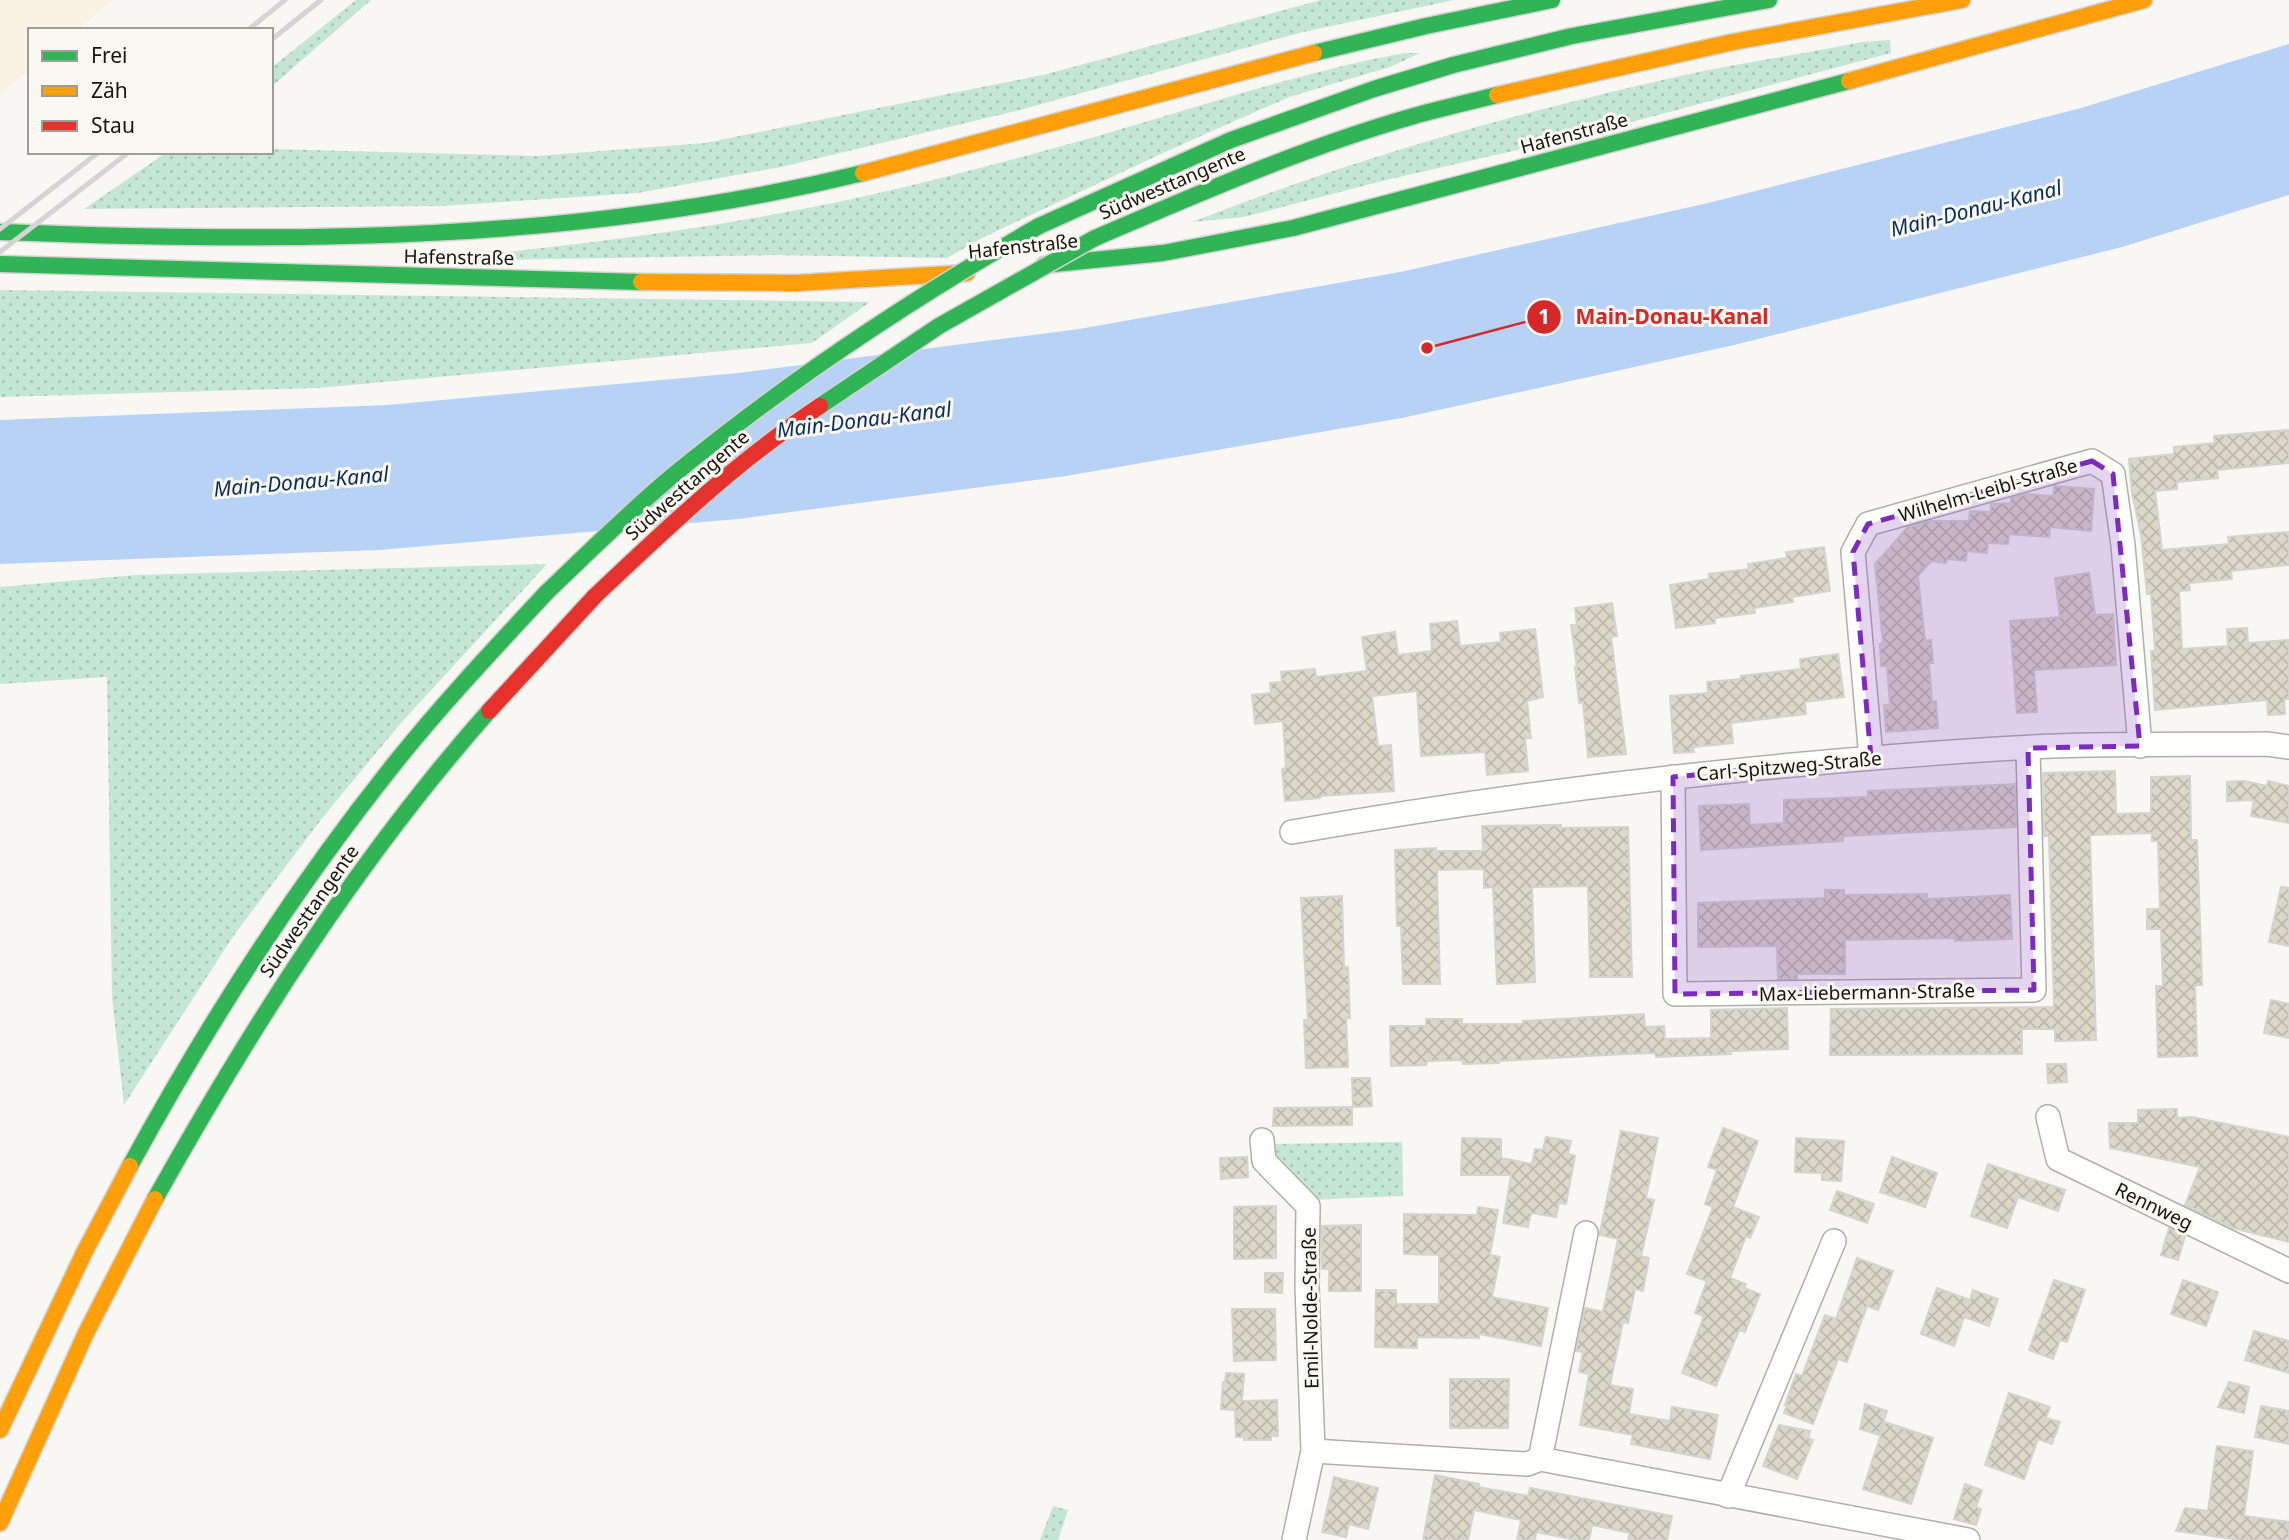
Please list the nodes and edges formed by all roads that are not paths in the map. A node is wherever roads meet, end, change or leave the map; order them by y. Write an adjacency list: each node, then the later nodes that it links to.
1 (1552, 0): 5 (highway, Hafenstraße)
2 (1769, 0): 18 (highway, Südwesttangente, bridge)
3 (1962, 0): 22 (highway, Südwesttangente, bridge)
4 (2144, 0): 6 (highway, Hafenstraße)
5 (0, 232)
6 (0, 264)
7 (2140, 746): 8 (street, Carl-Spitzweg-Straße); 9 (street, Carl-Spitzweg-Straße); 10 (street, Wilhelm-Leibl-Straße)
8 (2289, 747)
9 (2028, 748): 10 (street, Carl-Spitzweg-Straße); 11 (street, Max-Liebermann-Straße)
10 (1871, 758): 11 (street, Carl-Spitzweg-Straße)
11 (1673, 777): 12 (street, Carl-Spitzweg-Straße)
12 (1293, 832)
13 (2048, 1117): 17 (street, Rennweg)
14 (1262, 1140): 19 (street, Emil-Nolde-Straße)
15 (1586, 1233): 20 (street)
16 (1834, 1241): 21 (street)
17 (2289, 1270)
18 (0, 1430)
19 (1313, 1451): 20 (street); 23 (street, Emil-Nolde-Straße)
20 (1539, 1459): 21 (street)
21 (1728, 1496): 24 (street)
22 (0, 1523)
23 (1294, 1540)
24 (1968, 1540)

